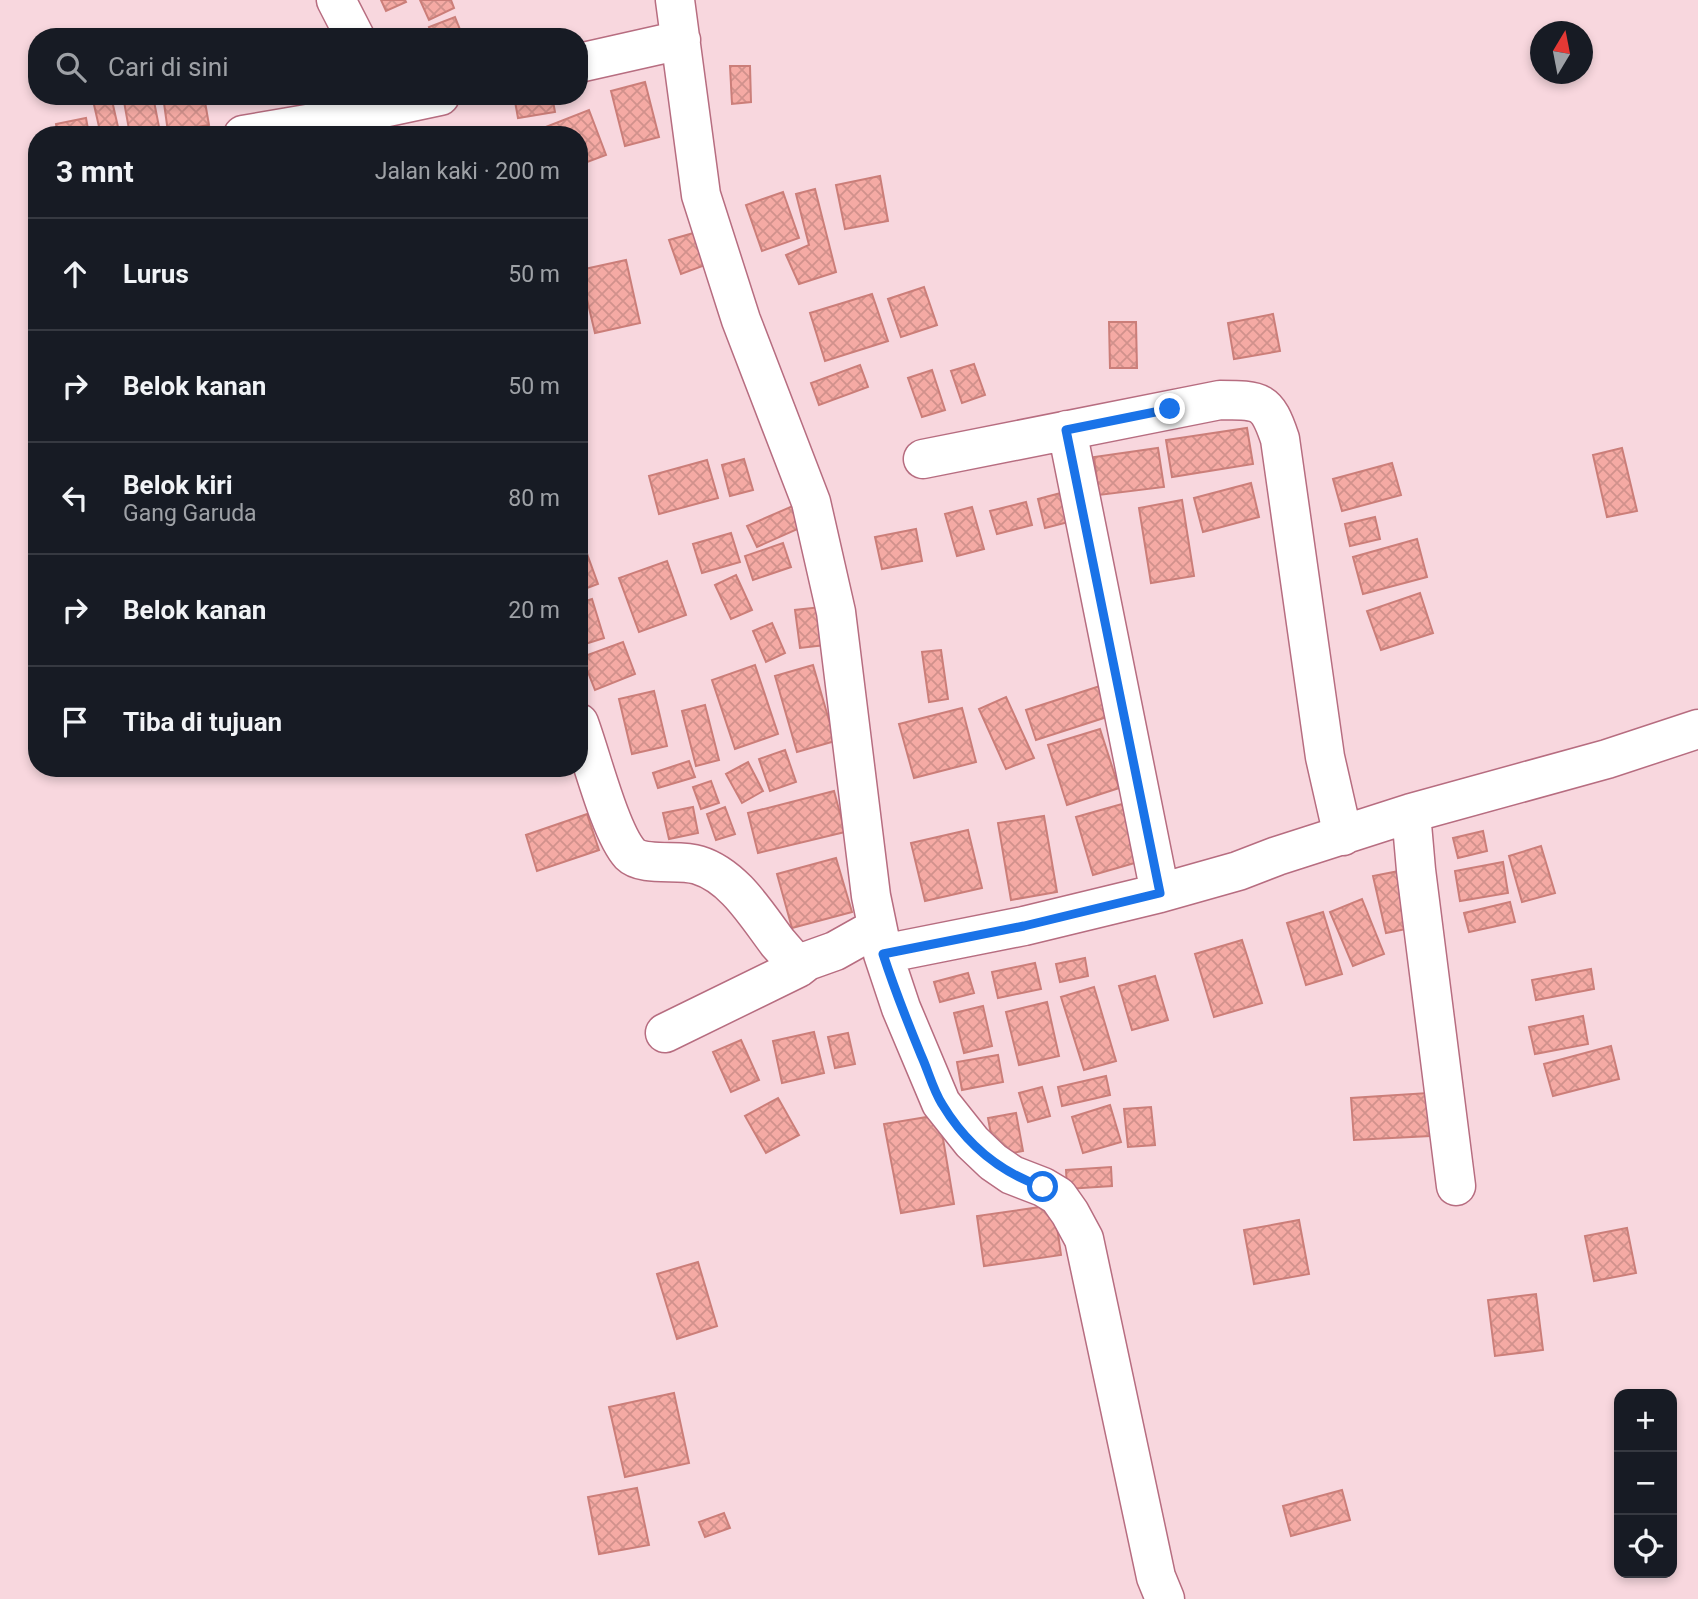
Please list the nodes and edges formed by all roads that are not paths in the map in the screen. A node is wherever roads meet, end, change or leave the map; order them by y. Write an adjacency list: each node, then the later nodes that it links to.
1 (336, 0): 3 (street)
2 (675, 0): 4 (street)
3 (350, 28)
4 (681, 40): 5 (street); 15 (street)
5 (588, 61)
6 (375, 105): 7 (street)
7 (291, 126)
8 (1066, 430): 9 (street); 13 (street); 14 (street)
9 (923, 459)
10 (1698, 729): 12 (street)
11 (588, 748): 16 (street)
12 (1411, 813): 13 (street); 18 (street)
13 (1343, 836): 14 (street)
14 (1160, 893): 15 (street)
15 (879, 941): 16 (street); 19 (street)
16 (798, 968): 17 (street)
17 (665, 1033)
18 (1456, 1186)
19 (1165, 1599)

